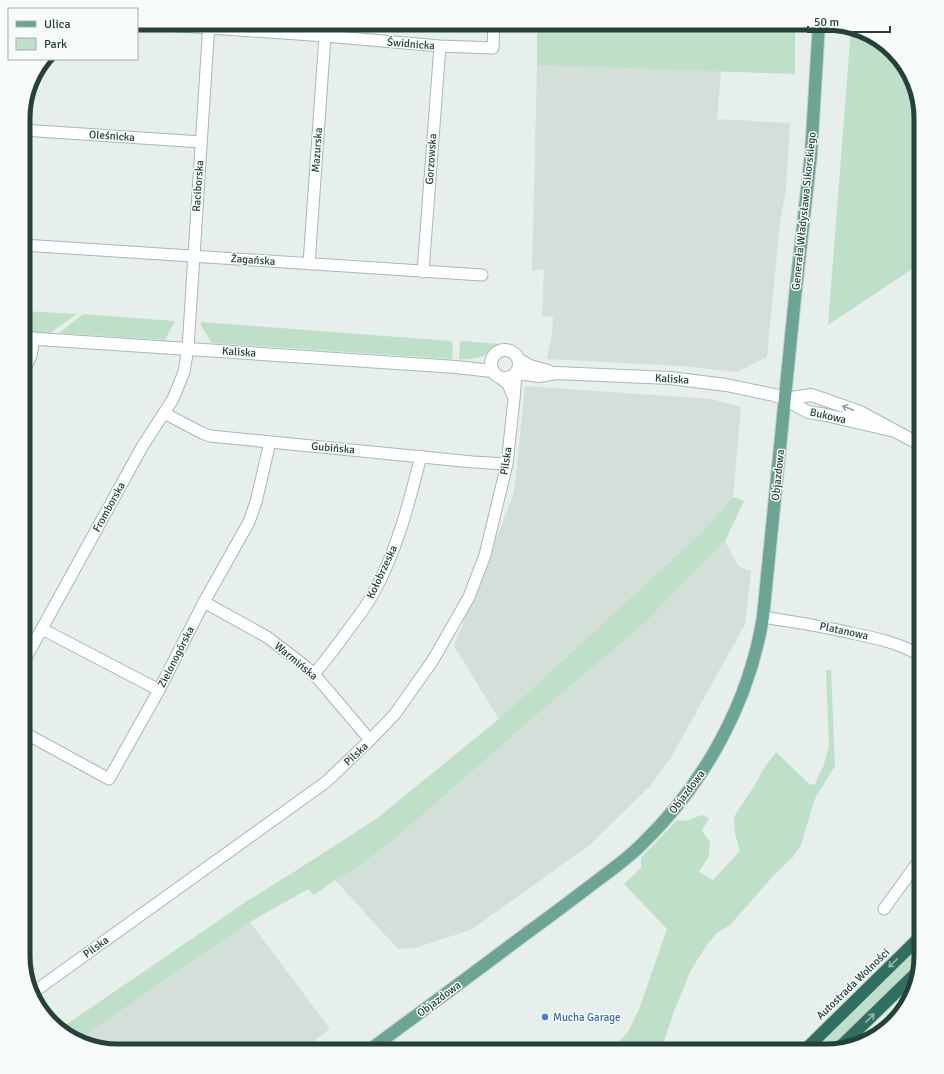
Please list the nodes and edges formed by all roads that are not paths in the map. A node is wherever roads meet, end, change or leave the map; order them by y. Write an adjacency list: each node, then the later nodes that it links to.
1 (209, 30): 8 (street, Raciborska)
2 (262, 30): 5 (street, Świdnicka)
3 (494, 30): 6 (street, Świdnicka)
4 (819, 30): 25 (main road, Generała Władysława Sikorskiego)
5 (325, 36): 6 (street, Świdnicka); 11 (street, Mazurska)
6 (440, 46): 12 (street, Gorzowska)
7 (30, 130): 8 (street, Oleśnicka)
8 (201, 142): 10 (street, Raciborska)
9 (30, 245): 10 (street, Żagańska)
10 (194, 256): 11 (street, Żagańska); 16 (street, Raciborska)
11 (309, 264): 12 (street, Żagańska)
12 (423, 272): 13 (street, Żagańska)
13 (482, 275)
14 (30, 338): 16 (street, Kaliska)
15 (30, 347): 18 (street)
16 (188, 348): 20 (street, Kaliska); 26 (street, Fromborska)
17 (493, 356): 19 (street); 20 (street, Kaliska); 23 (street)
18 (30, 358)
19 (519, 360): 21 (street); 22 (street, Kaliska)
20 (456, 367): 23 (street, Kaliska)
21 (516, 373): 22 (street, Kaliska); 23 (street); 24 (street, Pilska)
22 (556, 373): 25 (street, Kaliska)
23 (496, 374): 24 (street)
24 (514, 399): 31 (street, Pilska)
25 (785, 399): 27 (street, Bukowa); 27 (street, Bukowa, one-way to 25); 33 (main road, Objazdowa)
26 (164, 413): 28 (street, Gubińska); 34 (street, Fromborska)
27 (895, 432): 29 (street, Bukowa)
28 (270, 442): 30 (street, Gubińska); 32 (street, Zielonogórska)
29 (914, 442)
30 (421, 456): 31 (street, Gubińska); 37 (street, Kołobrzeska)
31 (507, 464): 40 (street, Pilska)
32 (204, 602): 37 (street, Warmińska); 38 (street, Zielonogórska)
33 (764, 617): 36 (street, Platanowa); 47 (main road, Objazdowa)
34 (42, 629): 35 (street, Fromborska); 38 (street)
35 (30, 650)
36 (914, 652)
37 (314, 674): 40 (street, Warmińska)
38 (159, 690): 39 (street, Zielonogórska)
39 (30, 736)
40 (370, 740): 45 (street, Pilska)
41 (914, 868): 42 (street)
42 (884, 909)
43 (914, 943): 48 (highway, Autostrada Wolności, one-way to 48)
44 (911, 978): 46 (highway, one-way to 44)
45 (37, 989)
46 (846, 1041)
47 (378, 1044)
48 (811, 1044)

